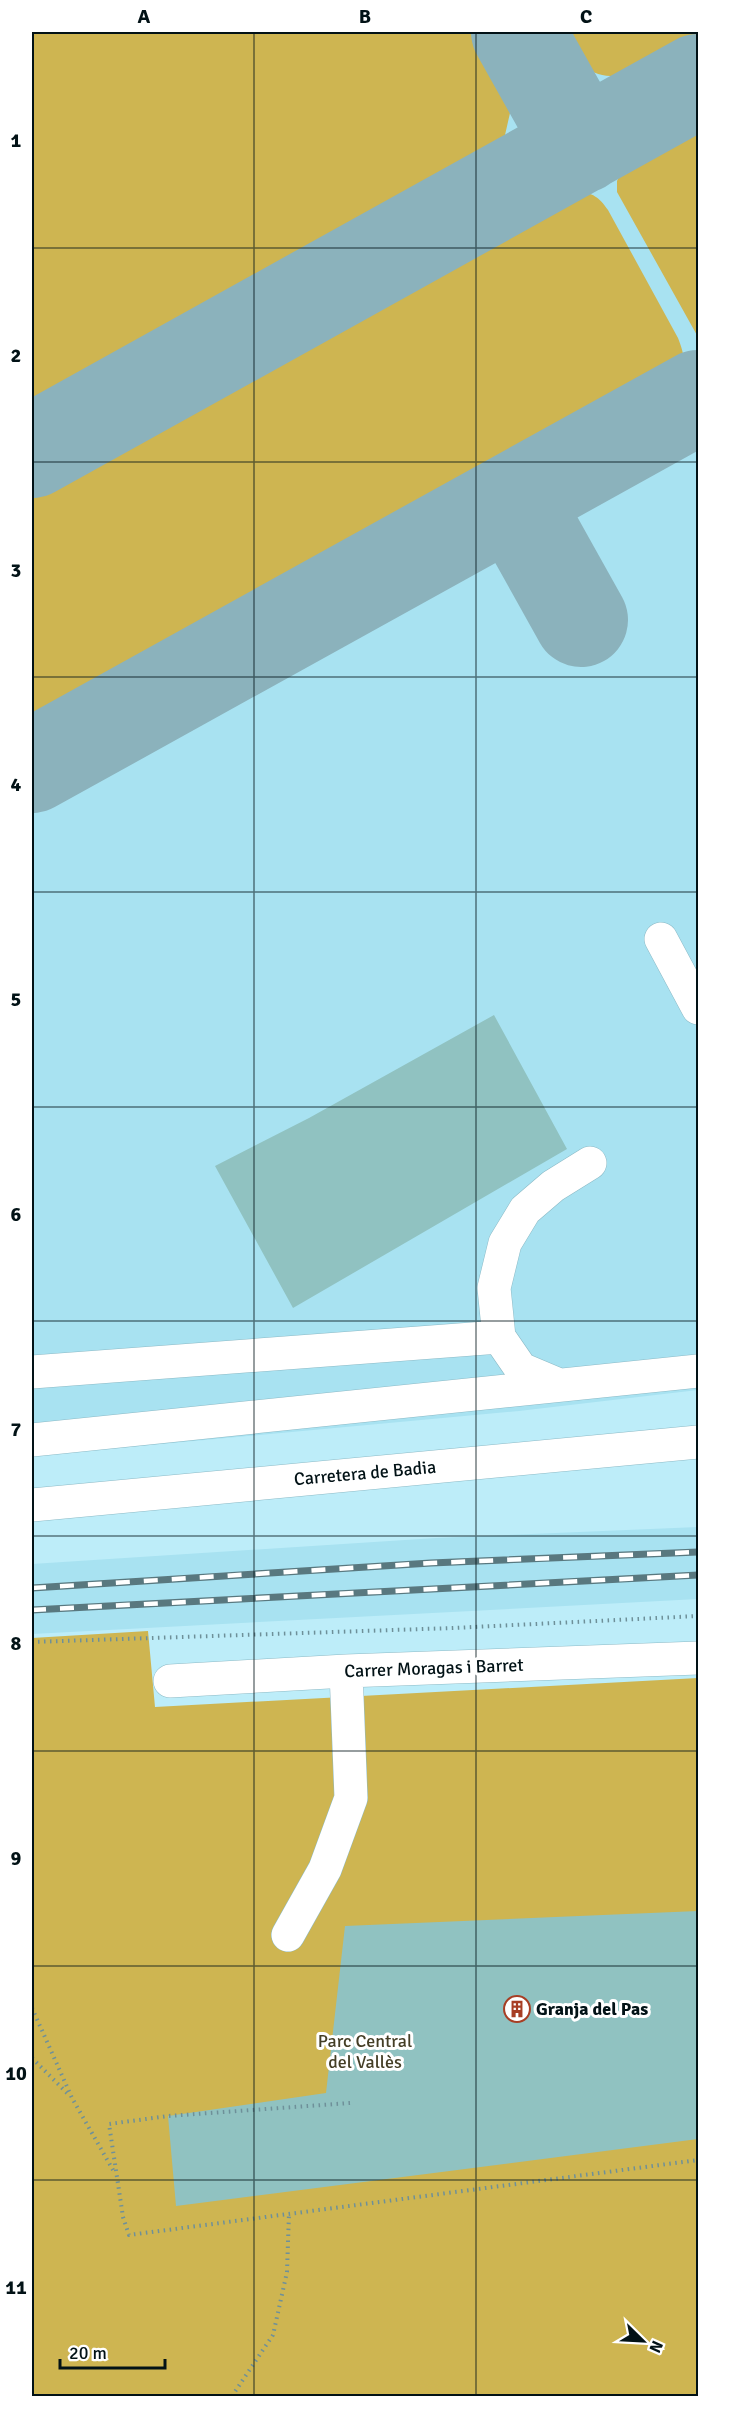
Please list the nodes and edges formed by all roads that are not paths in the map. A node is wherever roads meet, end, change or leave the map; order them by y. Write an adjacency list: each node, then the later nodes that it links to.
1 (661, 939): 2 (street)
2 (699, 1008)
3 (590, 1163): 4 (street)
4 (499, 1337): 5 (street); 7 (street)
5 (32, 1371)
6 (699, 1371): 7 (street)
7 (561, 1385): 8 (street)
8 (32, 1440)
9 (699, 1442): 10 (street, Carretera de Badia)
10 (32, 1504)
11 (699, 1658): 12 (street, Carrer Moragas i Barret)
12 (346, 1671): 13 (street, Carrer Moragas i Barret); 14 (street)
13 (170, 1681)
14 (288, 1935)

